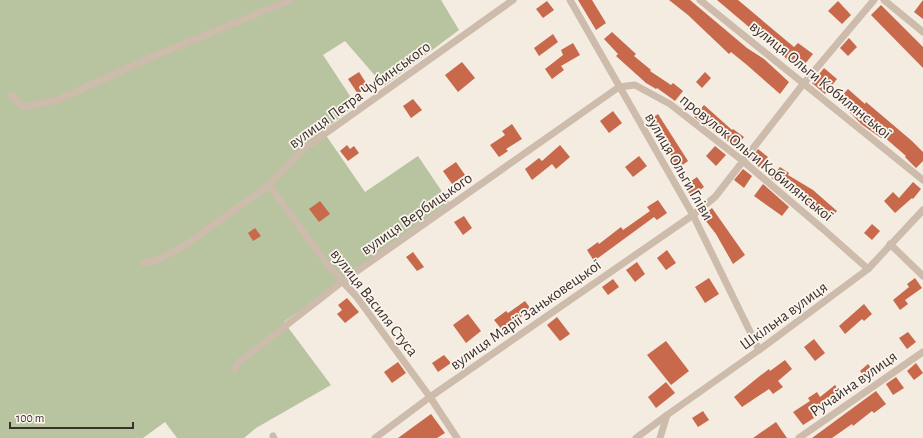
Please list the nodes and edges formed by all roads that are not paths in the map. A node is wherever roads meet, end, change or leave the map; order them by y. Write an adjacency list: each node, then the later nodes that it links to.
1 (290, 0): 10 (street)
2 (513, 0): 13 (street, вулиця Петра Чубинського)
3 (570, 0): 9 (street, вулиця Ольги Гліви)
4 (700, 0): 8 (street, вулиця Ольги Кобилянської)
5 (874, 0): 8 (street, вулиця Марії Заньковецької)
6 (884, 0): 7 (street)
7 (923, 32)
8 (804, 83): 11 (street, вулиця Марії Заньковецької); 12 (street, вулиця Ольги Кобилянської)
9 (619, 87): 11 (street, провулок Ольги Кобилянської); 15 (street, вулиця Ольги Гліви); 20 (street, вулиця Вербицького)
10 (11, 95)
11 (743, 161): 15 (street, вулиця Марії Заньковецької); 18 (street, провулок Ольги Кобилянської)
12 (923, 180)
13 (269, 185): 17 (street, вулиця Петра Чубинського); 20 (street, вулиця Василя Стуса)
14 (923, 210): 16 (street, Шкільна вулиця)
15 (693, 215): 21 (street, вулиця Ольги Гліви); 24 (street, вулиця Марії Заньковецької)
16 (890, 244): 18 (street, Шкільна вулиця); 19 (street)
17 (144, 263)
18 (868, 270): 21 (street, Шкільна вулиця)
19 (923, 276)
20 (343, 281): 23 (street, вулиця Вербицького); 24 (street, вулиця Василя Стуса)
21 (759, 350): 25 (street, Шкільна вулиця)
22 (923, 352): 30 (street, Ручайна вулиця)
23 (235, 369)
24 (430, 397): 26 (street, вулиця Марії Заньковецької); 27 (street, вулиця Василя Стуса)
25 (668, 415): 28 (street, Шкільна вулиця); 29 (street)
26 (375, 438)
27 (457, 438)
28 (636, 438)
29 (660, 438)
30 (799, 438)

